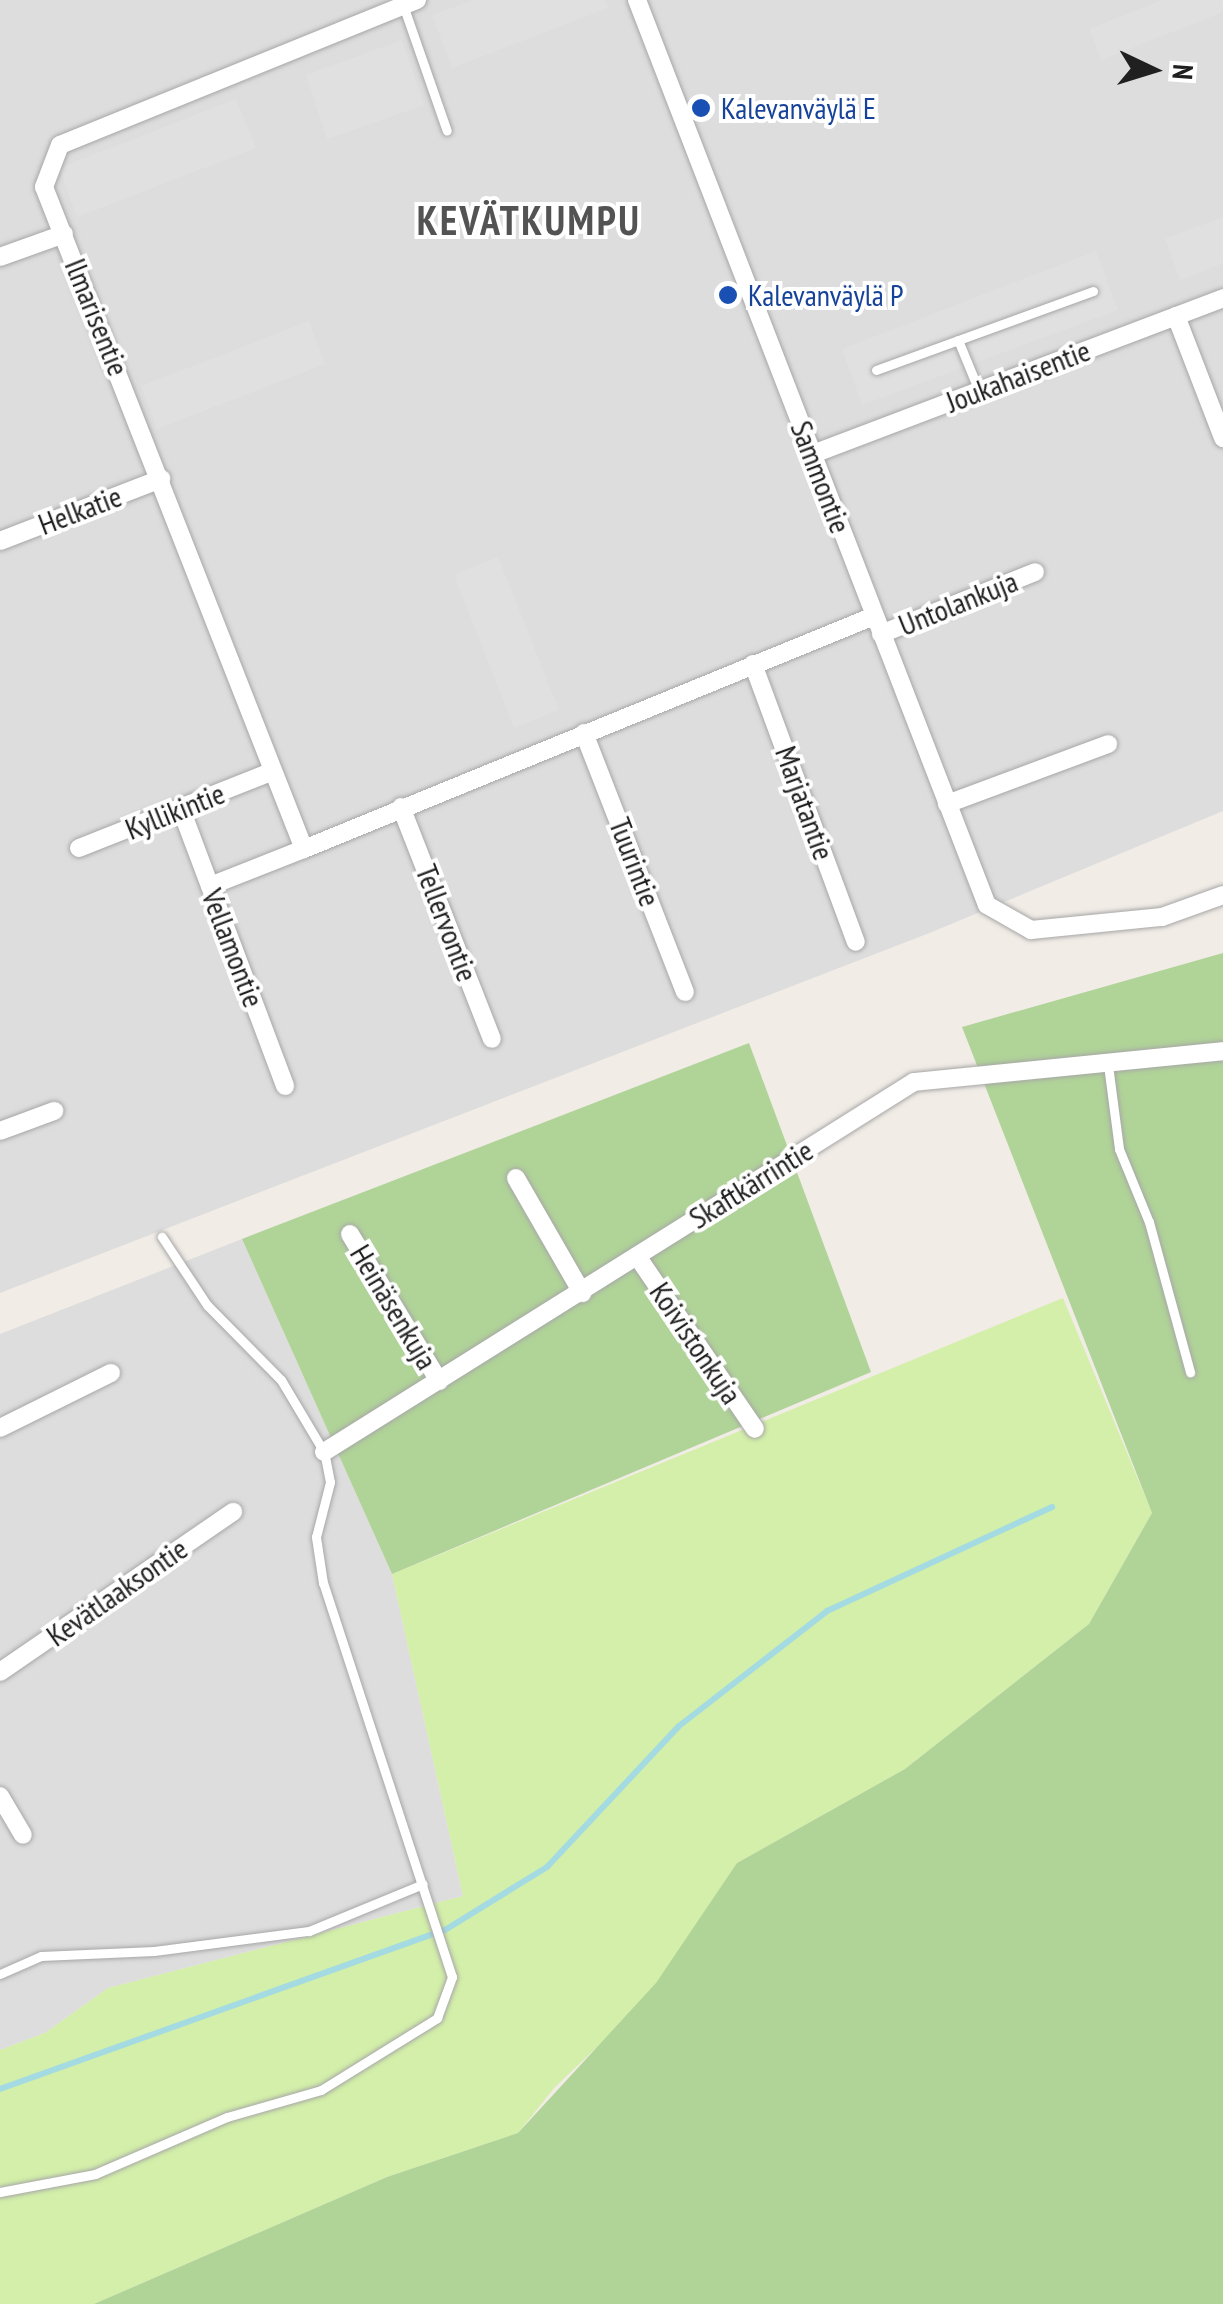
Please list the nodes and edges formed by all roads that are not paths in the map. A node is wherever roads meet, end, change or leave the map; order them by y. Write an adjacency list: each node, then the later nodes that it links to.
1 (637, 0): 13 (street, Sammontie)
2 (410, 3): 3 (lane); 4 (street, Ilmarisentie)
3 (448, 132)
4 (64, 234): 5 (street); 14 (street, Ilmarisentie)
5 (0, 257)
6 (1094, 292): 9 (lane)
7 (1223, 298): 8 (street, Joukahaisentie)
8 (1176, 316): 11 (street, Joukahaisentie); 12 (street)
9 (958, 340): 10 (lane); 11 (lane)
10 (876, 370)
11 (979, 391): 13 (street, Joukahaisentie)
12 (1223, 438)
13 (814, 454): 17 (street, Sammontie)
14 (160, 479): 15 (street, Helkatie); 22 (street, Ilmarisentie)
15 (0, 540)
16 (1035, 572): 18 (street, Untolankuja)
17 (874, 616): 18 (street, Sammontie); 19 (street)
18 (881, 634): 23 (street, Sammontie)
19 (753, 664): 20 (street); 30 (street, Marjatantie)
20 (584, 732): 24 (street); 31 (street, Tuurintie)
21 (1108, 744): 23 (street)
22 (271, 772): 25 (street, Kyllikintie); 27 (street, Ilmarisentie)
23 (947, 804): 29 (street, Sammontie)
24 (402, 807): 27 (street); 32 (street, Tellervontie)
25 (181, 809): 26 (street, Kyllikintie); 28 (street, Vellamontie)
26 (79, 848)
27 (304, 849): 28 (street)
28 (210, 886): 35 (street, Vellamontie)
29 (1223, 895)
30 (856, 942)
31 (685, 992)
32 (492, 1039)
33 (1223, 1050): 34 (street, Skaftkärrintie)
34 (1108, 1064): 41 (street, Skaftkärrintie); 43 (lane)
35 (285, 1086)
36 (54, 1111): 37 (street)
37 (0, 1130)
38 (516, 1178): 42 (street)
39 (350, 1234): 45 (street, Heinäsenkuja)
40 (162, 1237): 48 (lane)
41 (637, 1256): 42 (street, Skaftkärrintie); 47 (street, Koivistonkuja)
42 (582, 1293): 45 (street, Skaftkärrintie)
43 (1190, 1372)
44 (110, 1373): 46 (street)
45 (438, 1380): 48 (street, Skaftkärrintie)
46 (0, 1428)
47 (755, 1429)
48 (324, 1452): 53 (lane)
49 (233, 1512): 50 (street, Kevätlaaksontie)
50 (0, 1672)
51 (0, 1796): 52 (street)
52 (23, 1835)
53 (424, 1884): 54 (lane); 55 (lane)
54 (0, 1974)
55 (0, 2192)

